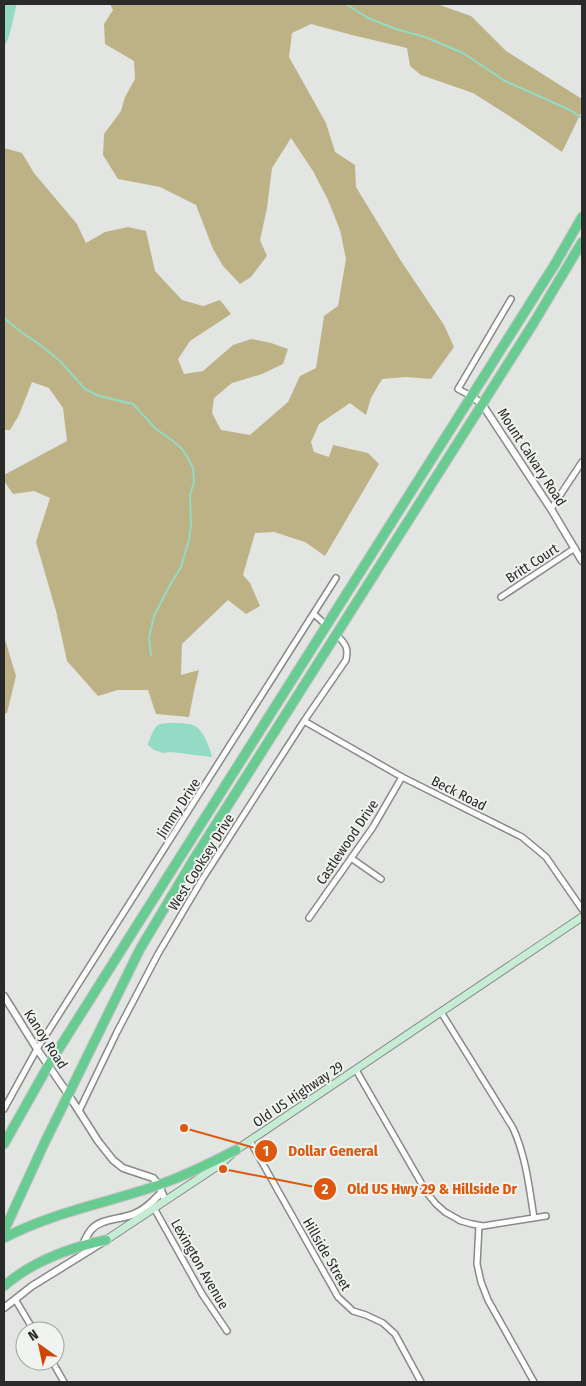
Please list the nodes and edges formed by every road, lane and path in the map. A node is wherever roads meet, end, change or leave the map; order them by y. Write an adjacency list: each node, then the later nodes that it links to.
1 (582, 217): 4 (highway)
2 (582, 242): 5 (highway)
3 (511, 299): 4 (street)
4 (472, 396): 5 (street, Mount Calvary Road); 13 (highway)
5 (482, 404): 7 (street, Mount Calvary Road); 14 (highway)
6 (582, 462): 7 (street)
7 (551, 508): 8 (street, Mount Calvary Road)
8 (575, 548): 9 (street, Mount Calvary Road); 11 (street, Britt Court)
9 (582, 561)
10 (336, 578): 12 (street, Jimmy Drive)
11 (501, 597)
12 (314, 614): 13 (street); 24 (street, Jimmy Drive)
13 (326, 625): 25 (highway)
14 (337, 635): 15 (street, West Cooksey Drive); 27 (highway)
15 (304, 721): 16 (street, Beck Road); 29 (street, West Cooksey Drive)
16 (402, 777): 17 (street, Castlewood Drive); 19 (street, Beck Road)
17 (351, 858): 18 (street); 21 (street, Castlewood Drive)
18 (381, 879)
19 (582, 909)
20 (582, 917): 23 (main road, Old US Highway 29)
21 (309, 918)
22 (4, 996): 24 (street, Kanoy Road)
23 (441, 1012): 26 (main road, Old US Highway 29); 37 (street)
24 (37, 1049): 25 (street, Kanoy Road); 28 (street, Jimmy Drive)
25 (48, 1066): 27 (street, Kanoy Road); 31 (highway)
26 (356, 1070): 30 (main road, Old US Highway 29); 38 (street)
27 (68, 1094): 29 (street, Kanoy Road); 39 (highway)
28 (4, 1110)
29 (79, 1111): 33 (street, Kanoy Road)
30 (250, 1141): 32 (main road, Old US Highway 29); 51 (street, Hillside Street)
31 (4, 1144)
32 (236, 1150): 33 (highway); 34 (main road, Old US Highway 29)
33 (160, 1189): 34 (street); 40 (highway); 42 (street)
34 (165, 1200): 35 (main road, Old US Highway 29)
35 (154, 1208): 41 (main road, Old US Highway 29); 48 (street, Lexington Avenue)
36 (546, 1216): 37 (street)
37 (534, 1218): 38 (street)
38 (479, 1226): 52 (street)
39 (5, 1228)
40 (4, 1238)
41 (106, 1240): 42 (highway); 43 (street, Old US Highway 29)
42 (83, 1245): 43 (street); 44 (highway)
43 (75, 1259): 45 (street, Old US Highway 29)
44 (4, 1286)
45 (15, 1299): 46 (street, Old US Highway 29); 47 (street)
46 (4, 1308)
47 (28, 1321)
48 (227, 1331)
49 (58, 1371): 50 (street)
50 (64, 1382)
51 (421, 1382)
52 (534, 1382)

